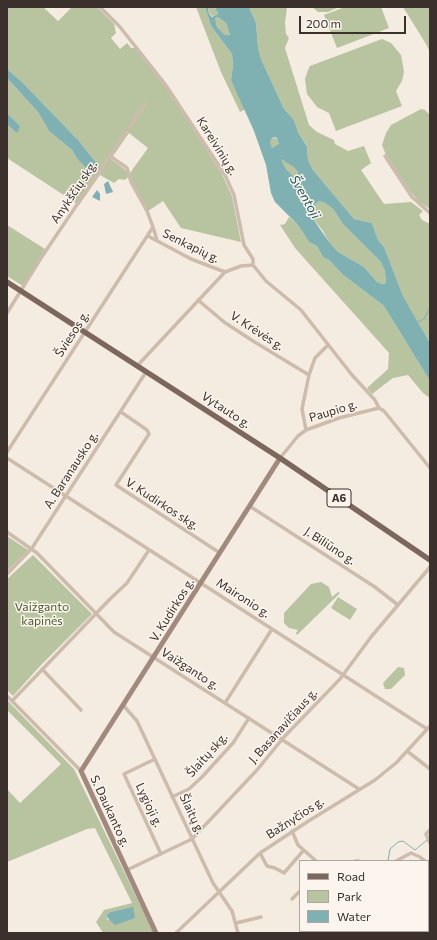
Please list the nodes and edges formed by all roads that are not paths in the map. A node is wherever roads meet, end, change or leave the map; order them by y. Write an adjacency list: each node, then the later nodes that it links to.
1 (100, 7): 9 (street, Kareivinių g.)
2 (146, 104): 3 (street, Anykščių skg.)
3 (110, 156): 6 (street); 12 (street, Anykščių skg.)
4 (385, 156): 5 (street)
5 (430, 213)
6 (153, 227): 7 (street, Šviesos g.); 8 (street)
7 (148, 236): 8 (street, Senkapių g.); 15 (street, Šviesos g.)
8 (157, 240): 10 (street, Senkapių g.)
9 (254, 265): 10 (street); 16 (street, Kareivinių g.)
10 (225, 272): 13 (street)
11 (7, 282): 12 (main road, Vytauto g. / A6)
12 (21, 292): 14 (street, Anykščių skg.); 15 (main road, Vytauto g. / A6)
13 (198, 300): 17 (street); 19 (street, V. Krėvės g.)
14 (7, 313)
15 (84, 332): 17 (main road, Vytauto g. / A6); 23 (street, Šviesos g.)
16 (327, 346): 19 (street); 20 (street, Paupio g.)
17 (137, 367): 18 (main road, Vytauto g. / A6)
18 (146, 372): 21 (street, A. Baranausko g.); 25 (main road, Vytauto g. / A6)
19 (309, 374): 22 (street)
20 (379, 408): 22 (street, Paupio g.); 26 (street, Paupio g.)
21 (121, 412): 27 (street, A. Baranausko g.); 32 (street, V. Kudirkos skg.)
22 (306, 430): 25 (street, Paupio g.)
23 (7, 452)
24 (7, 458): 27 (street, Maironio g.)
25 (280, 458): 28 (street, V. Kudirkos g.); 33 (main road, Vytauto g. / A6)
26 (430, 468)
27 (66, 496): 30 (street, A. Baranausko g.); 31 (street, Maironio g.)
28 (251, 507): 32 (street, V. Kudirkos g.); 37 (street, J. Biliūno g.)
29 (7, 532): 30 (street, Vaižganto g.)
30 (32, 548): 35 (street, A. Baranausko g.); 38 (street, Vaižganto g.)
31 (149, 550): 36 (street, Maironio g.); 38 (street)
32 (220, 554): 36 (street, V. Kudirkos g.)
33 (430, 560)
34 (430, 567): 37 (street, J. Basanavičiaus g.)
35 (7, 574)
36 (201, 584): 39 (street, Maironio g.); 40 (street, V. Kudirkos g.)
37 (398, 604): 42 (street, J. Basanavičiaus g.)
38 (96, 614): 40 (street, Vaižganto g.); 41 (street)
39 (272, 629): 42 (street, Maironio g.); 45 (street)
40 (154, 657): 45 (street, Vaižganto g.); 46 (street, V. Kudirkos g.)
41 (42, 669): 44 (street); 47 (street)
42 (343, 674): 49 (street, Maironio g.); 50 (street, J. Basanavičiaus g.)
43 (7, 696): 44 (street, S. Daukanto g.)
44 (12, 701): 54 (street, S. Daukanto g.)
45 (225, 703): 48 (street, Vaižganto g.)
46 (123, 705): 52 (street, Šlaitų g.); 54 (street, V. Kudirkos g.)
47 (81, 710)
48 (249, 718): 50 (street, Vaižganto g.); 56 (street, Šlaitų skg.)
49 (428, 728): 51 (street, Bažnyčios g.)
50 (282, 740): 55 (street, Vaižganto g.); 59 (street, J. Basanavičiaus g.)
51 (407, 751): 53 (street); 55 (street, Bažnyčios g.)
52 (155, 759): 56 (street, Šlaitų g.); 63 (street, Lygioji g.)
53 (430, 769)
54 (81, 771): 67 (street, S. Daukanto g.)
55 (360, 789): 58 (street, Bažnyčios g.)
56 (172, 797): 59 (street, Šlaitų g.)
57 (430, 830): 60 (street)
58 (292, 831): 61 (street); 62 (street, Bažnyčios g.)
59 (192, 839): 63 (street, J. Basanavičiaus g.); 68 (street, Šlaitų g.)
60 (429, 843)
61 (304, 851): 62 (street); 64 (street)
62 (260, 853): 68 (street, Bažnyčios g.)
63 (161, 854): 67 (street, J. Basanavičiaus g.)
64 (315, 860)
65 (398, 860): 66 (street)
66 (424, 860)
67 (127, 870): 73 (street, S. Daukanto g.)
68 (218, 892): 72 (street, Šlaitų g.); 74 (street, Bažnyčios g.)
69 (299, 892): 70 (street)
70 (292, 899)
71 (261, 917): 72 (street)
72 (236, 923): 75 (street, Šlaitų g.)
73 (156, 933)
74 (176, 933)
75 (238, 933)

